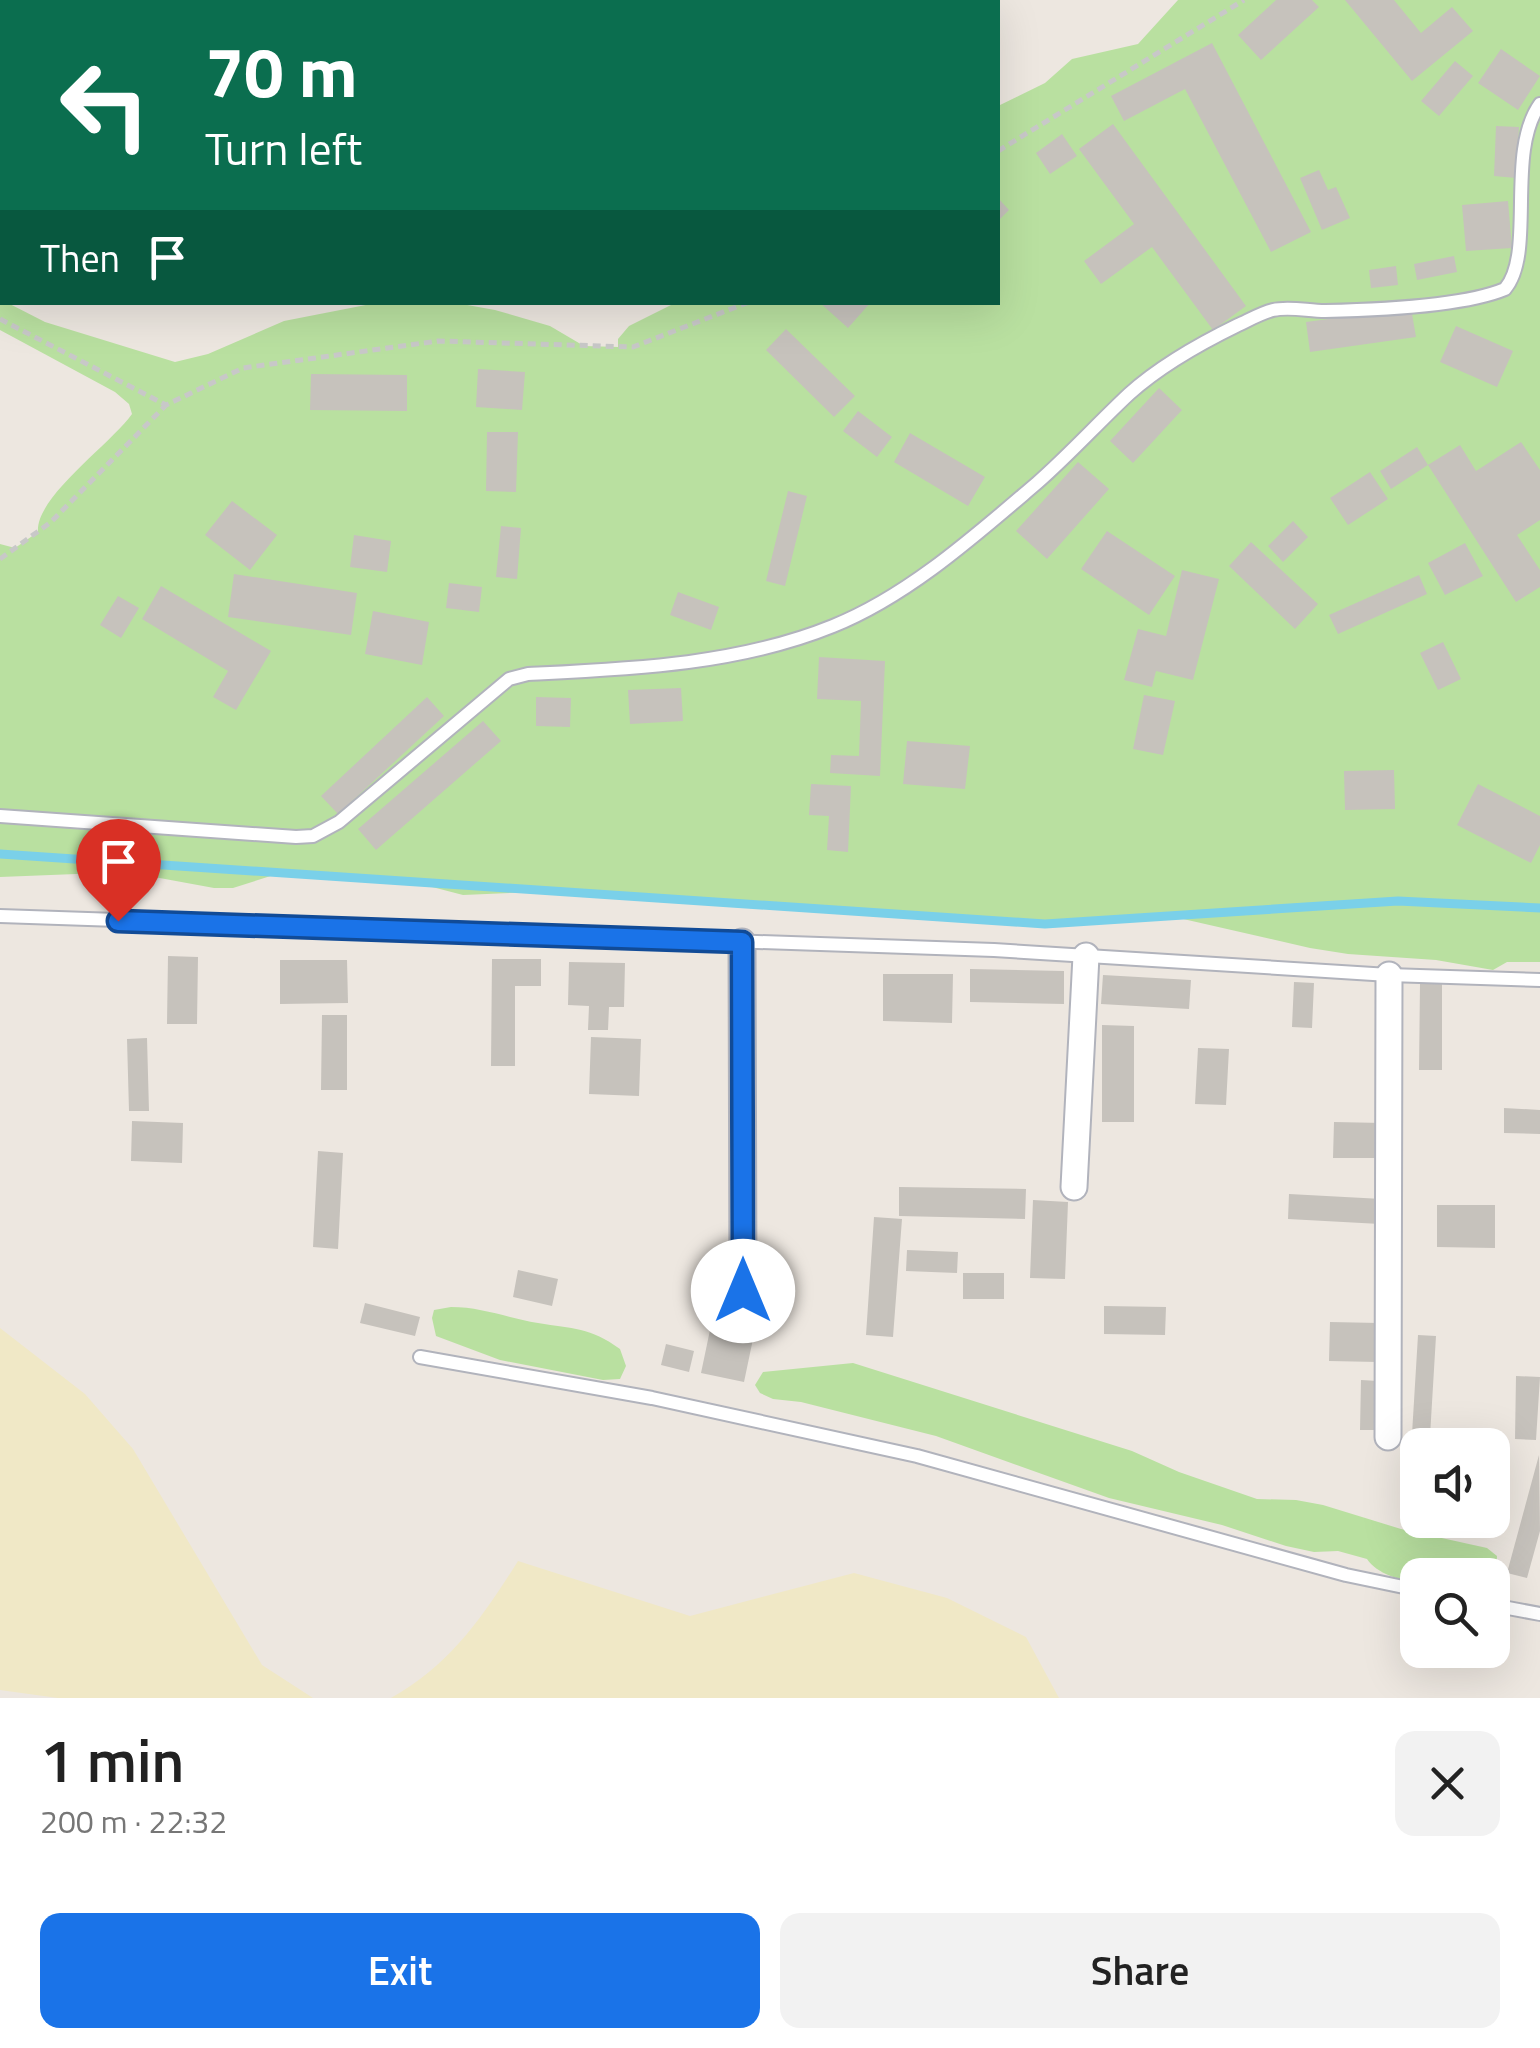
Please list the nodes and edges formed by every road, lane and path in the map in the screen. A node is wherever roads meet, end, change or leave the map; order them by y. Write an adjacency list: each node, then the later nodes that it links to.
1 (1244, 0): 3 (path)
2 (1540, 104): 8 (lane)
3 (1000, 149)
4 (741, 305): 6 (path)
5 (0, 318): 6 (path)
6 (166, 405): 7 (path)
7 (0, 558)
8 (0, 816)
9 (0, 916): 10 (lane)
10 (742, 942): 11 (lane); 15 (street)
11 (1086, 956): 12 (lane); 14 (street)
12 (1389, 975): 13 (lane); 17 (street)
13 (1540, 980)
14 (1074, 1187)
15 (743, 1291)
16 (420, 1358): 18 (lane)
17 (1388, 1437)
18 (1400, 1586)
19 (1510, 1608): 20 (lane)
20 (1540, 1614)

